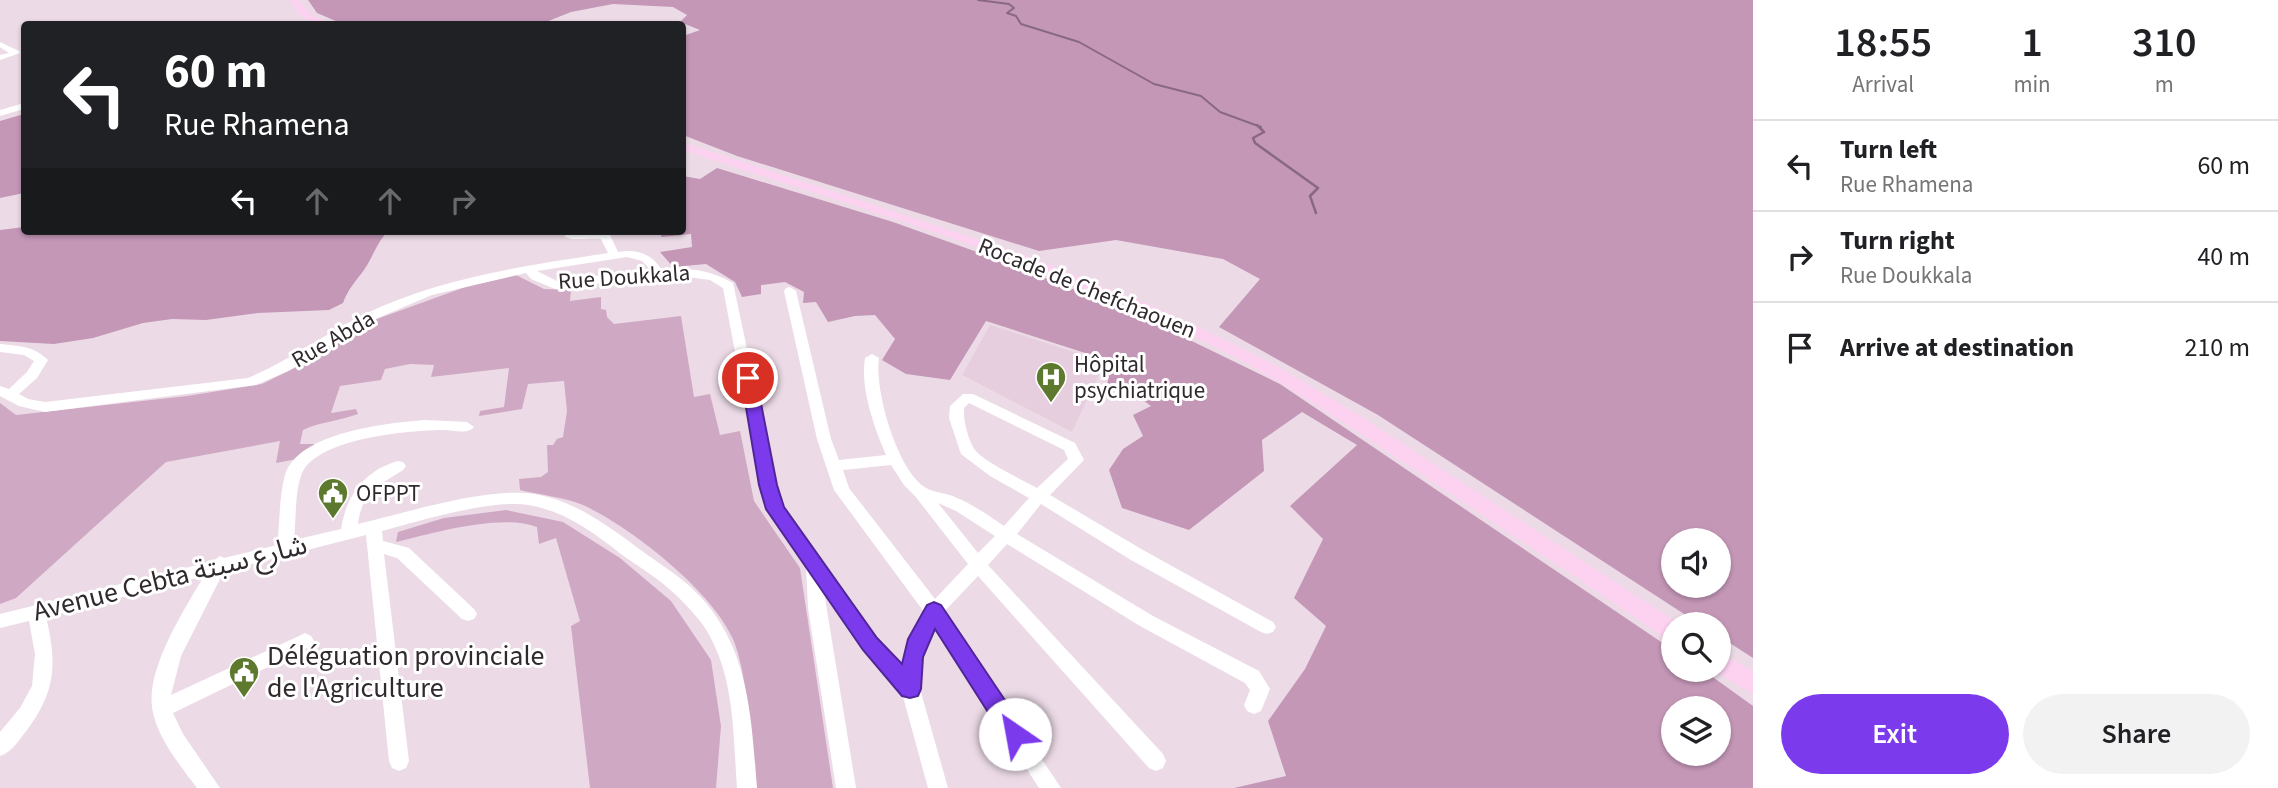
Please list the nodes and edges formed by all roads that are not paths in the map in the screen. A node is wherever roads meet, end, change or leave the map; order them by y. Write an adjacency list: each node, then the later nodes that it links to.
1 (294, 0): 2 (main road)
2 (319, 21)
3 (0, 44): 4 (street)
4 (0, 58)
5 (21, 107): 6 (street)
6 (0, 113)
7 (686, 147): 36 (main road, Rocade de Chefchaouen)
8 (581, 235): 10 (street)
9 (597, 235): 11 (street)
10 (570, 236)
11 (614, 255): 12 (street, Rue Abda); 13 (street, Rue Abda)
12 (528, 268): 13 (street, Rue Doukkala); 17 (street, Rue Abda)
13 (657, 273): 30 (street, Rue Doukkala)
14 (790, 291): 21 (street)
15 (0, 348): 17 (street)
16 (872, 358): 19 (street)
17 (5, 393)
18 (467, 427): 28 (street)
19 (895, 459): 21 (street); 22 (street)
20 (398, 466): 25 (street)
21 (832, 466): 32 (street)
22 (921, 492): 26 (street); 31 (street)
23 (1039, 496): 23 (street); 26 (street); 37 (street)
24 (373, 526): 25 (street, Avenue Cebta شارع سبتة); 27 (street); 48 (street, Avenue Cebta شارع سبتة)
25 (349, 532): 28 (street, Avenue Cebta شارع سبتة)
26 (1006, 535): 31 (street); 42 (street)
27 (375, 547): 34 (street); 45 (street)
28 (285, 548): 29 (street, Avenue Cebta شارع سبتة)
29 (220, 564): 33 (street, Avenue Cebta شارع سبتة); 43 (street)
30 (813, 565): 41 (street, Rue Doukkala); 49 (street)
31 (978, 565): 32 (street); 46 (street)
32 (934, 611): 41 (street); 51 (street)
33 (36, 612): 35 (street, Avenue Cebta شارع سبتة); 44 (street)
34 (468, 614)
35 (0, 621)
36 (1661, 623)
37 (1267, 627)
38 (304, 642): 43 (street)
39 (1731, 670): 40 (main road)
40 (1753, 684)
41 (910, 689): 50 (street)
42 (1254, 705)
43 (162, 709): 47 (street)
44 (0, 747)
45 (398, 761)
46 (1156, 761)
47 (210, 788)
48 (747, 788)
49 (846, 788)
50 (938, 788)
51 (1051, 788)

